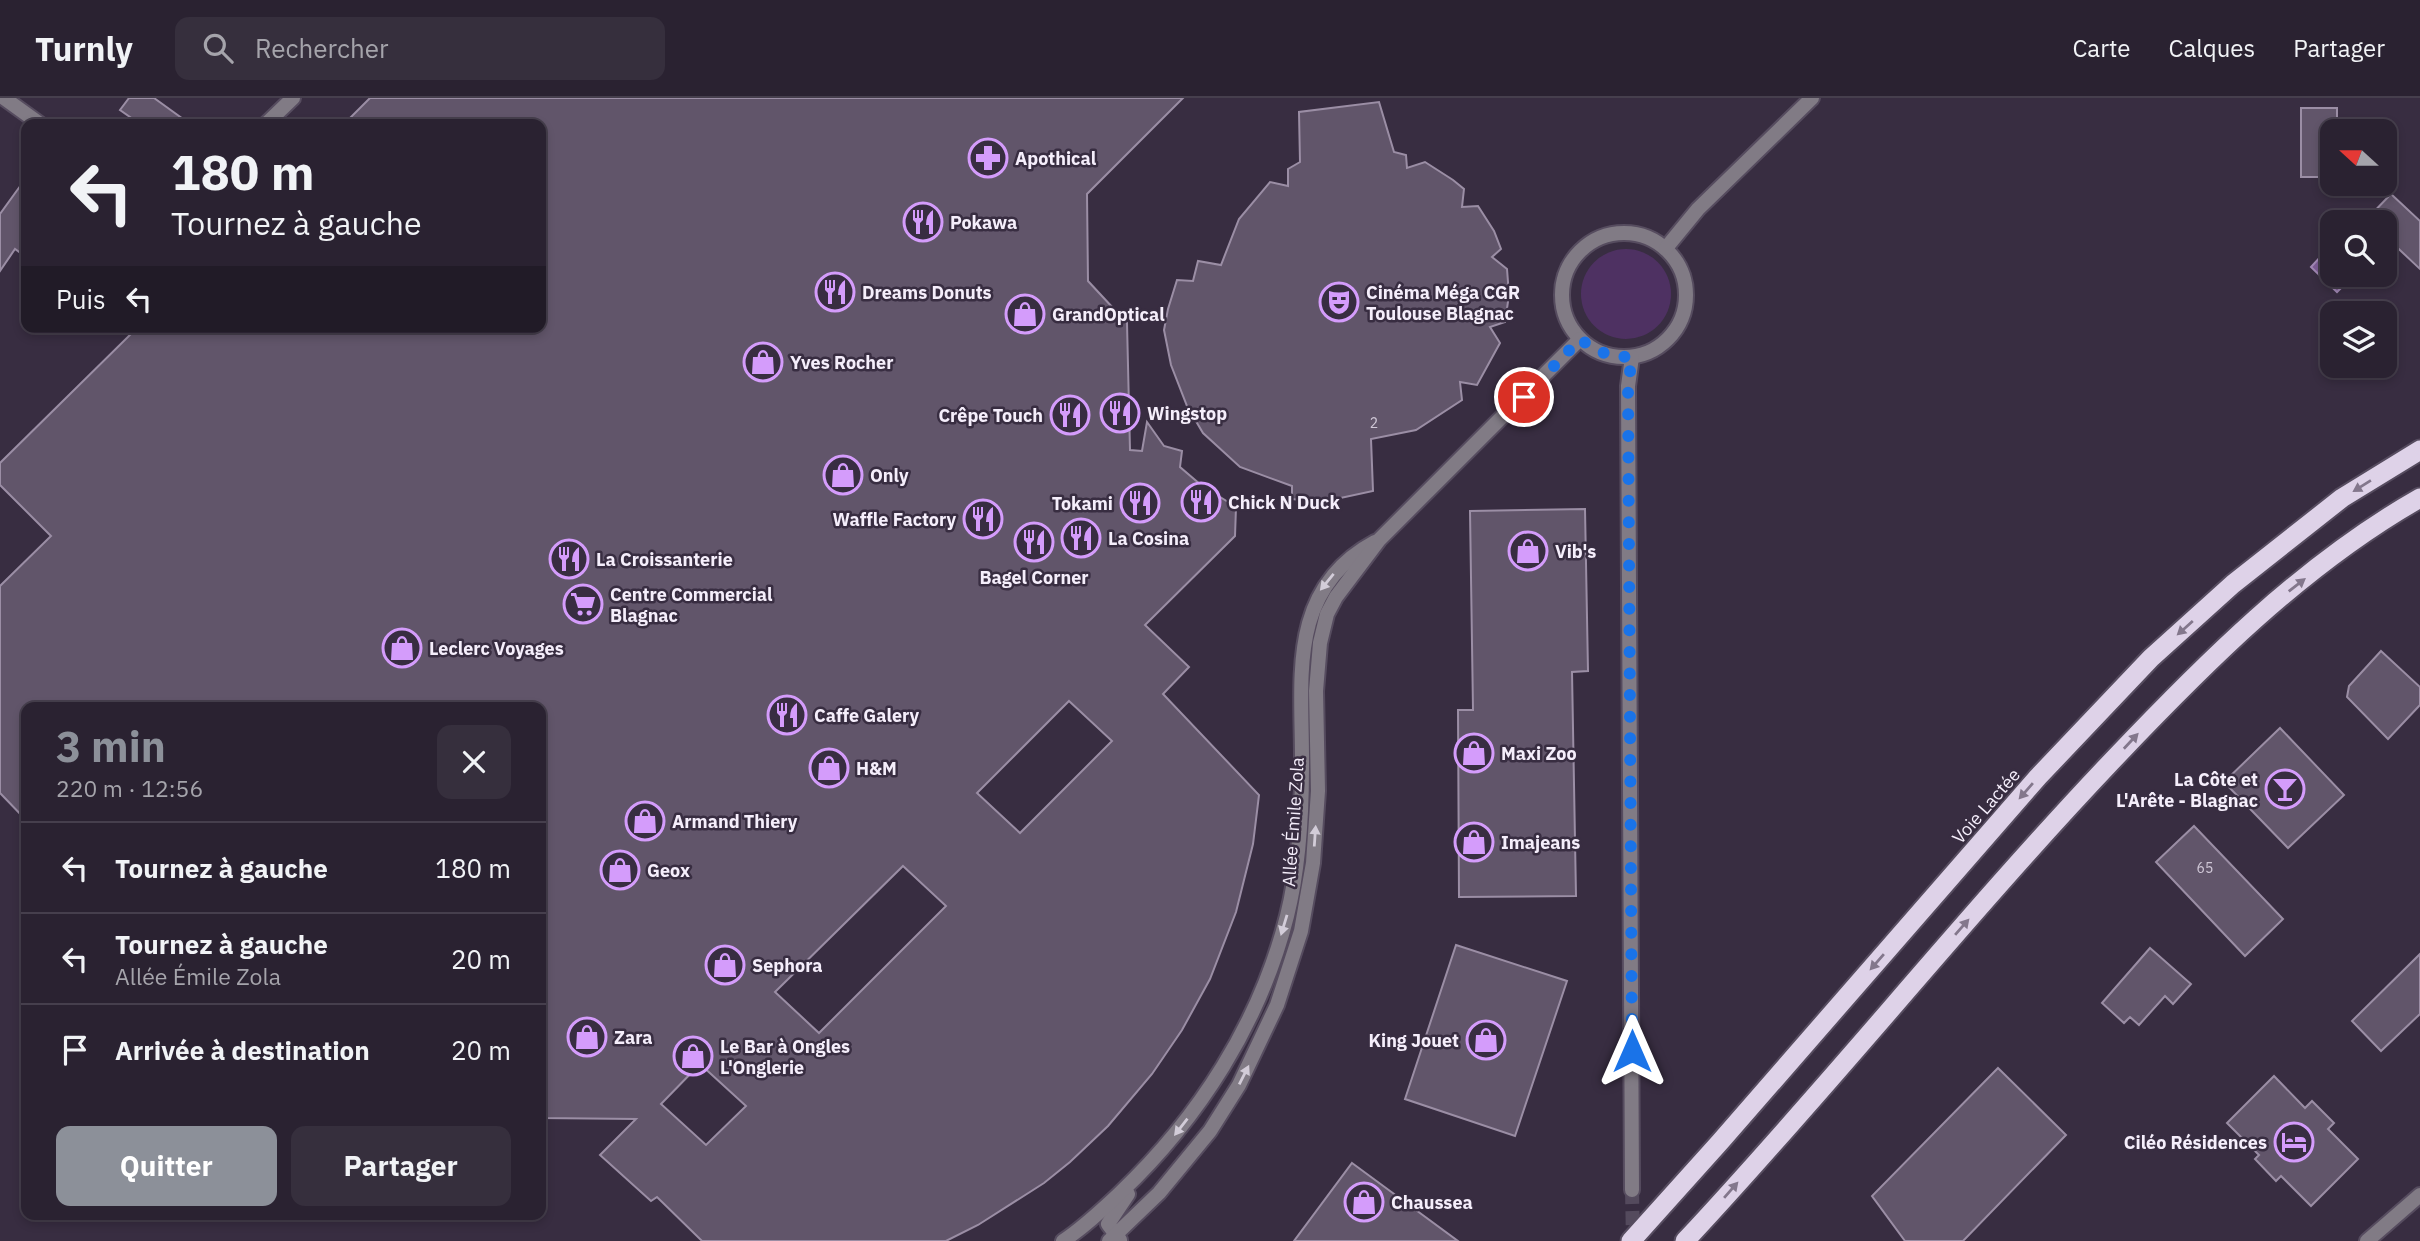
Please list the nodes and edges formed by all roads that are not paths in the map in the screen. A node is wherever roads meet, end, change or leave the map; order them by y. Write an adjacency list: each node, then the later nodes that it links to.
1 (4, 98): 4 (street)
2 (292, 98): 5 (street)
3 (1812, 98): 6 (street)
4 (33, 119)
5 (271, 119)
6 (1665, 248): 7 (street); 8 (street)
7 (1580, 339): 8 (street); 11 (street, Allée Émile Zola)
8 (1632, 357): 13 (street)
9 (2420, 450): 17 (highway, Voie Lactée, one-way to 17)
10 (2420, 498): 18 (highway, one-way to 10)
11 (1379, 540): 12 (street, Allée Émile Zola, one-way to 12); 15 (street, Allée Émile Zola, one-way to 11)
12 (1145, 1169): 15 (street, Allée Émile Zola); 16 (street, Allée Émile Zola)
13 (1632, 1190)
14 (2420, 1195): 19 (street)
15 (1115, 1239)
16 (1063, 1241)
17 (1631, 1241)
18 (1685, 1241)
19 (2367, 1241)

